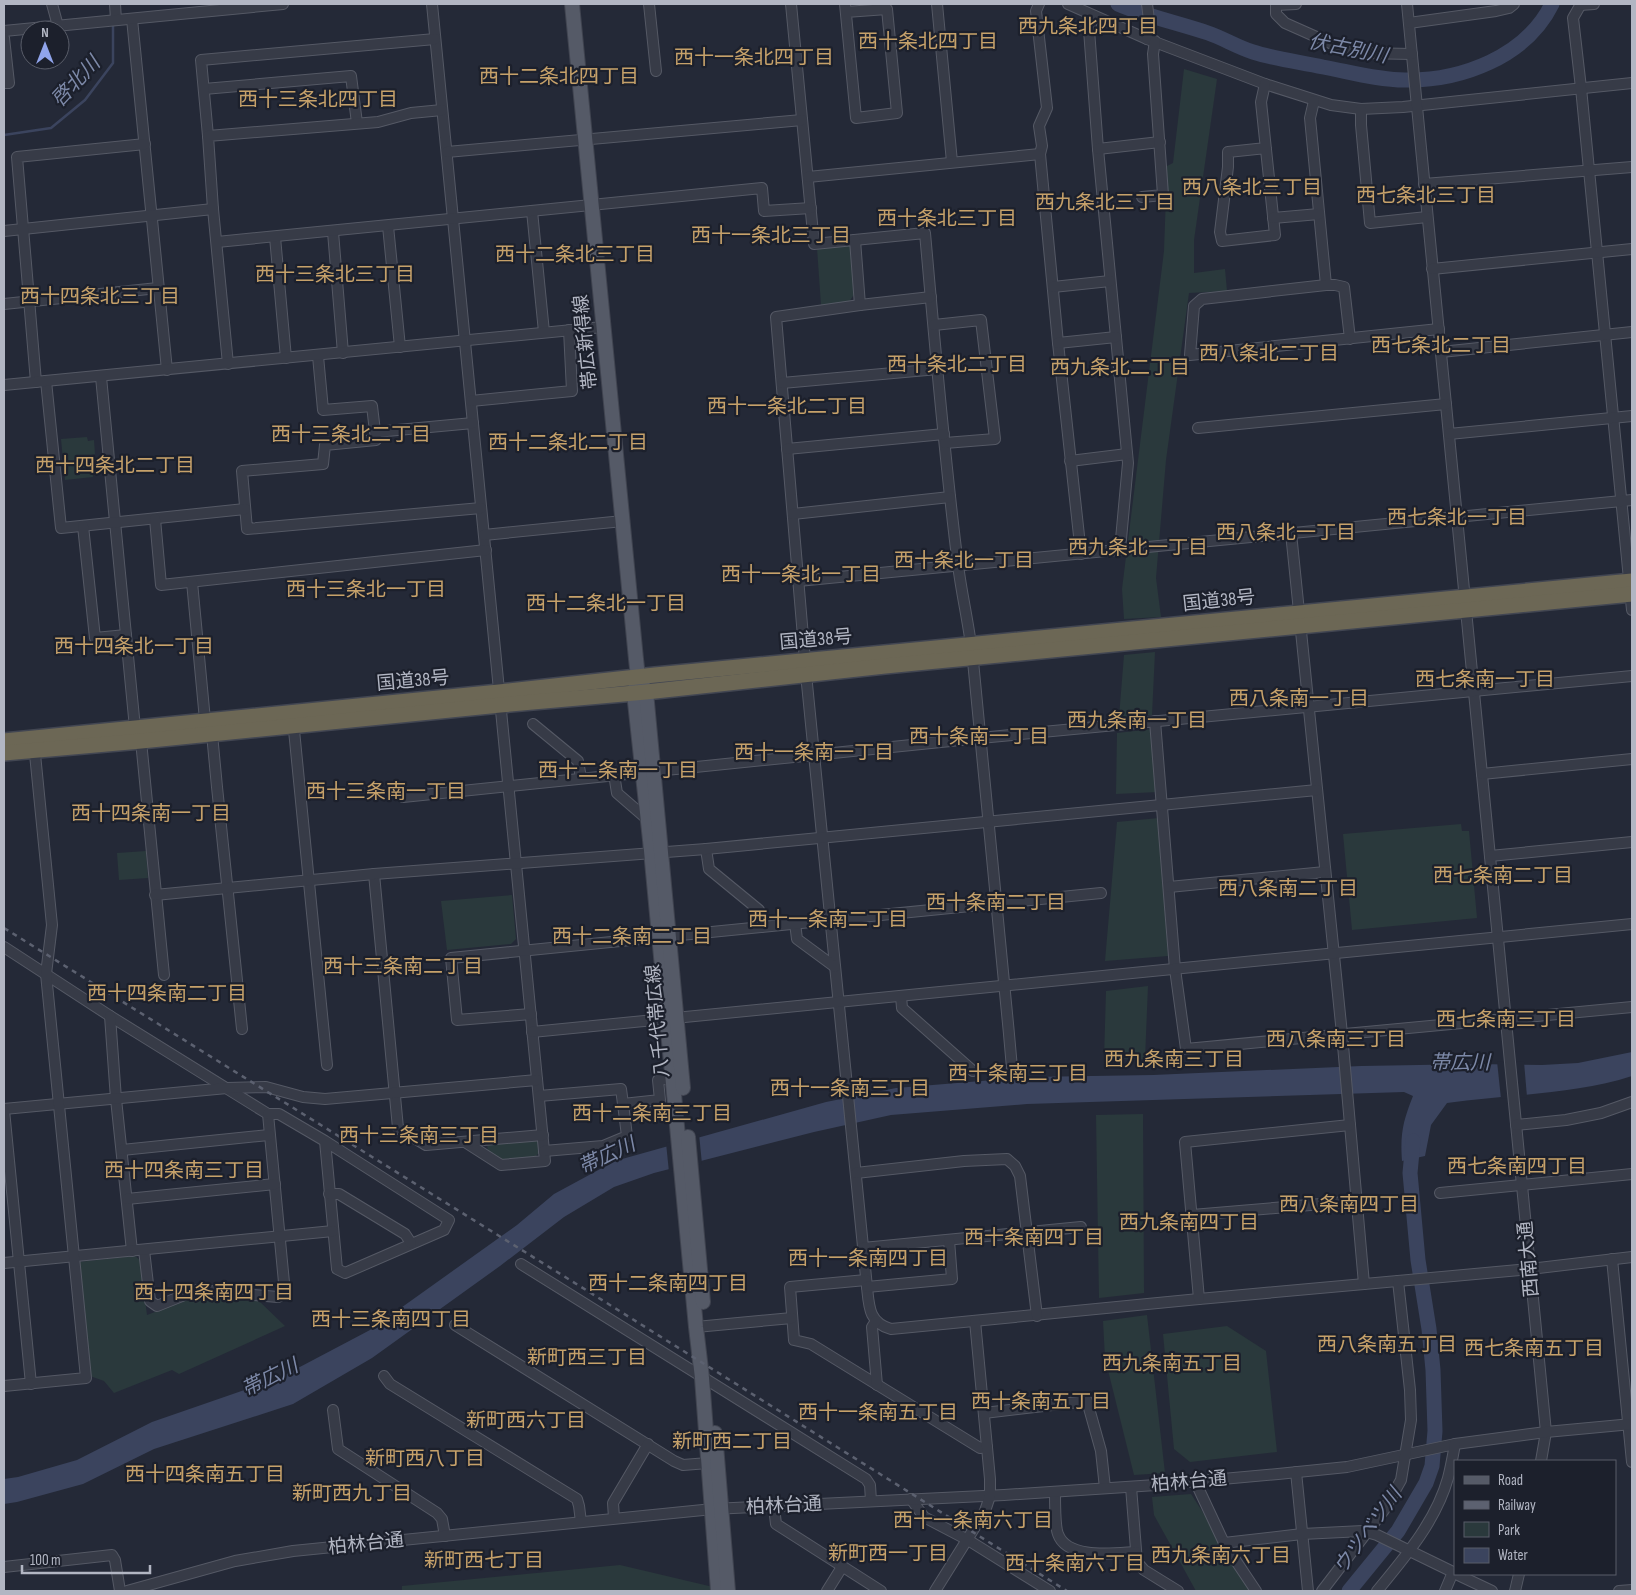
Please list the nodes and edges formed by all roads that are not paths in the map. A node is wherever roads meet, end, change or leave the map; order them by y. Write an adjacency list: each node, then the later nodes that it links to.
1 (52, 4): 23 (street)
2 (115, 4): 24 (street)
3 (283, 4): 20 (street)
4 (432, 4): 30 (street)
5 (572, 4): 46 (main road, 帯広新得線)
6 (649, 4): 33 (street)
7 (791, 4): 43 (street)
8 (937, 4): 53 (street)
9 (1039, 4): 52 (street)
10 (1068, 4): 21 (street)
11 (1147, 4): 31 (street)
12 (1296, 4): 17 (street)
13 (1407, 4): 25 (street, 西南大通)
14 (1514, 4): 19 (street)
15 (1580, 4): 16 (street); 37 (street)
16 (1594, 4)
17 (1276, 5): 32 (street)
18 (846, 8): 18 (street)
19 (1495, 8): 25 (street)
20 (186, 9): 22 (street)
21 (1094, 16): 31 (street); 49 (street)
22 (132, 19): 24 (street); 48 (street)
23 (56, 20)
24 (116, 20): 26 (street)
25 (1409, 23): 32 (street, 西南大通)
26 (70, 25)
27 (20, 30): 28 (street)
28 (4, 31)
29 (4, 38): 34 (street)
30 (435, 39): 38 (street); 42 (street)
31 (1151, 40): 36 (street); 47 (street)
32 (1412, 54): 40 (street, 西南大通)
33 (656, 71)
34 (4, 83)
35 (1632, 83): 37 (street)
36 (1265, 84): 39 (street); 50 (street)
37 (1582, 88): 40 (street); 55 (street)
38 (204, 90): 44 (street); 45 (street)
39 (1314, 101): 41 (street); 63 (street)
40 (1418, 105): 41 (street); 57 (street, 西南大通)
41 (1361, 109): 65 (street)
42 (442, 110): 44 (street); 51 (street)
43 (802, 120): 46 (street); 56 (street)
44 (357, 123): 45 (street)
45 (208, 136): 61 (street)
46 (586, 140): 51 (street); 59 (main road, 帯広新得線)
47 (1160, 142): 49 (street); 58 (street)
48 (145, 144): 64 (street); 69 (street)
49 (1098, 148): 78 (street)
50 (1266, 148): 66 (street); 66 (street)
51 (447, 152): 67 (street)
52 (1040, 154): 53 (street); 80 (street)
53 (952, 162): 56 (street)
54 (1632, 167): 55 (street)
55 (1590, 171): 57 (street); 76 (street)
56 (808, 177): 60 (street)
57 (1424, 184): 65 (street, 西南大通)
58 (1142, 197)
59 (591, 204): 60 (street); 62 (street); 87 (main road, 帯広新得線)
60 (811, 208): 73 (street)
61 (213, 209): 64 (street); 74 (street)
62 (532, 211): 67 (street); 90 (street)
63 (1319, 214): 66 (street); 79 (street)
64 (152, 216): 69 (street); 81 (street)
65 (1427, 217): 77 (street, 西南大通)
66 (1274, 218)
67 (452, 219): 68 (street); 95 (street)
68 (388, 226): 71 (street); 97 (street)
69 (23, 229): 70 (street); 83 (street)
70 (4, 230)
71 (333, 232): 72 (street); 99 (street)
72 (275, 237): 74 (street); 101 (street)
73 (855, 240): 82 (street); 85 (street)
74 (217, 242): 102 (street)
75 (1632, 249): 76 (street)
76 (1598, 252): 77 (street); 92 (street)
77 (1432, 269): 88 (street, 西南大通)
78 (1110, 281): 80 (street); 93 (street)
79 (1326, 285): 94 (street); 94 (street)
80 (1052, 287): 96 (street)
81 (158, 288): 83 (street); 104 (street)
82 (931, 297): 85 (street); 86 (street)
83 (30, 302): 84 (street); 106 (street)
84 (4, 304)
85 (860, 305): 107 (street)
86 (934, 325): 103 (street); 117 (street)
87 (603, 326): 89 (street); 128 (main road, 帯広新得線)
88 (1439, 329): 94 (street); 98 (street, 西南大通)
89 (569, 330): 90 (street); 109 (street)
90 (544, 332): 95 (street)
91 (1632, 332): 92 (street)
92 (1606, 334): 98 (street); 112 (street)
93 (1116, 337): 96 (street); 119 (street)
94 (1350, 339)
95 (465, 340): 97 (street); 109 (street)
96 (1058, 343): 120 (street)
97 (400, 347): 99 (street)
98 (1441, 352): 110 (street, 西南大通)
99 (343, 353): 100 (street)
100 (318, 356): 101 (street); 115 (street)
101 (286, 358): 102 (street)
102 (228, 364): 104 (street)
103 (938, 368): 107 (street); 117 (street)
104 (167, 370): 105 (street)
105 (101, 377): 106 (street); 129 (street)
106 (41, 382): 108 (street); 130 (street)
107 (782, 384): 118 (street)
108 (4, 385)
109 (471, 401): 113 (street)
110 (1446, 404): 114 (street); 116 (street, 西南大通)
111 (1632, 416): 112 (street)
112 (1613, 418): 116 (street); 122 (street)
113 (473, 423): 115 (street); 123 (street)
114 (1198, 428)
115 (376, 432): 124 (street)
116 (1449, 434): 126 (street, 西南大通)
117 (945, 438): 118 (street); 121 (street)
118 (787, 449): 125 (street)
119 (1127, 454): 120 (street); 134 (street)
120 (1070, 461): 135 (street)
121 (950, 497): 125 (street); 136 (street)
122 (1627, 501): 126 (street); 139 (street)
123 (481, 508): 124 (street); 132 (street)
124 (245, 509): 127 (street)
125 (793, 514): 137 (street)
126 (1457, 517): 131 (street); 140 (street, 西南大通)
127 (155, 519): 129 (street); 138 (street)
128 (623, 521): 132 (street); 147 (main road, 帯広新得線)
129 (115, 523): 130 (street); 143 (street)
130 (83, 526): 143 (street)
131 (1291, 533): 134 (street); 142 (street)
132 (484, 535): 133 (street)
133 (486, 550): 138 (street); 150 (street)
134 (1120, 550): 135 (street)
135 (1081, 554): 136 (street)
136 (958, 566): 137 (street); 144 (street)
137 (798, 581): 145 (street)
138 (192, 582): 155 (street)
139 (1631, 587): 140 (highway, 国道38号); 141 (street)
140 (1466, 603): 142 (highway, 国道38号); 148 (street, 西南大通)
141 (1632, 610)
142 (1301, 620): 144 (highway, 国道38号); 151 (street)
143 (126, 635): 156 (street)
144 (971, 652): 145 (highway, 国道38号); 157 (street)
145 (806, 668): 147 (highway, 国道38号); 149 (highway, 国道38号); 161 (street)
146 (1632, 676): 148 (street)
147 (638, 677): 149 (main road, 八千代帯広線); 150 (highway, 国道38号)
148 (1474, 691): 151 (street); 165 (street, 西南大通)
149 (640, 692): 150 (highway, 国道38号); 163 (main road, 八千代帯広線)
150 (500, 698): 152 (highway, 国道38号); 167 (street)
151 (1310, 707): 153 (street); 168 (street)
152 (293, 719): 155 (highway, 国道38号); 181 (street)
153 (1155, 721): 157 (street); 170 (street)
154 (532, 724): 166 (street)
155 (209, 727): 156 (highway, 国道38号); 183 (street)
156 (138, 735): 159 (highway, 国道38号); 185 (street)
157 (980, 738): 161 (street); 172 (street)
158 (4, 741): 159 (highway, 国道38号)
159 (34, 744): 160 (highway, 国道38号); 198 (street)
160 (4, 753)
161 (815, 754): 163 (street); 173 (street)
162 (1632, 759): 165 (street)
163 (648, 771): 164 (street); 171 (main road, 八千代帯広線); 176 (main road, 八千代帯広線)
164 (614, 774): 166 (street); 171 (street)
165 (1482, 774): 177 (street, 西南大通)
166 (581, 778): 167 (street)
167 (509, 786): 169 (street); 178 (street)
168 (1317, 790): 170 (street); 179 (street)
169 (403, 797)
170 (1161, 804): 172 (street); 182 (street)
171 (647, 819): 176 (main road, 八千代帯広線)
172 (988, 822): 173 (street); 186 (street)
173 (822, 837): 175 (street); 187 (street)
174 (1632, 842): 177 (street)
175 (706, 849): 176 (street); 190 (street)
176 (656, 852): 178 (street); 191 (main road, 八千代帯広線)
177 (1490, 856): 192 (street, 西南大通)
178 (516, 864): 180 (street); 194 (street)
179 (1326, 872): 182 (street); 195 (street)
180 (374, 874): 181 (street); 217 (street)
181 (308, 880): 183 (street); 211 (street)
182 (1169, 886): 197 (street)
183 (228, 889): 185 (street); 208 (street)
184 (1101, 893): 186 (street)
185 (155, 895): 199 (street)
186 (998, 904): 187 (street); 200 (street)
187 (831, 920): 188 (street); 196 (street)
188 (795, 923): 190 (street); 196 (street)
189 (1632, 924): 192 (street)
190 (761, 927): 191 (street)
191 (664, 937): 194 (street); 206 (main road, 八千代帯広線)
192 (1497, 937): 195 (street); 207 (street, 西南大通)
193 (4, 947): 198 (street)
194 (524, 950): 204 (street); 204 (street)
195 (1333, 953): 197 (street); 210 (street)
196 (835, 968): 202 (street)
197 (1175, 969): 200 (street); 210 (street)
198 (46, 974): 205 (street); 221 (street)
199 (164, 975)
200 (1005, 986): 201 (street); 212 (street)
201 (901, 996): 202 (street); 213 (street)
202 (839, 1002): 206 (street); 235 (street)
203 (1632, 1007): 207 (street)
204 (531, 1014): 209 (street)
205 (110, 1016): 216 (street); 219 (street)
206 (671, 1019): 209 (street); 214 (main road, 八千代帯広線); 227 (main road, 八千代帯広線)
207 (1506, 1020): 210 (street); 226 (street, 西南大通)
208 (242, 1029)
209 (532, 1032): 215 (street)
210 (1342, 1034): 225 (street)
211 (327, 1065)
212 (1012, 1068)
213 (973, 1071)
214 (673, 1078): 222 (street); 227 (main road, 八千代帯広線)
215 (537, 1080): 217 (street); 218 (street)
216 (227, 1088): 217 (street); 219 (street); 224 (street)
217 (396, 1093): 231 (street)
218 (539, 1096): 222 (street); 229 (street)
219 (116, 1099): 221 (street); 232 (street)
220 (1632, 1102): 226 (street)
221 (60, 1104): 223 (street); 254 (street)
222 (623, 1104): 233 (street)
223 (4, 1110): 234 (street)
224 (268, 1114): 228 (street); 230 (street)
225 (1350, 1125): 242 (street); 244 (street)
226 (1516, 1125): 238 (street, 西南大通)
227 (683, 1134): 270 (main road, 八千代帯広線)
228 (269, 1135): 232 (street); 237 (street)
229 (543, 1135): 231 (street); 233 (street)
230 (325, 1141): 240 (street); 250 (street)
231 (465, 1142): 233 (street)
232 (122, 1150): 241 (street)
233 (544, 1151)
234 (6, 1160): 243 (street)
235 (856, 1173): 247 (street); 251 (street)
236 (1632, 1174): 238 (street)
237 (275, 1184): 241 (street); 248 (street)
238 (1522, 1184): 239 (street); 260 (street, 西南大通)
239 (1440, 1193)
240 (330, 1194): 246 (street); 250 (street)
241 (127, 1199): 253 (street)
242 (1357, 1201): 244 (street); 263 (street)
243 (9, 1210): 257 (street)
244 (1192, 1215): 264 (street)
245 (1081, 1227): 247 (street)
246 (333, 1231): 248 (street); 250 (street)
247 (1026, 1232): 249 (street); 265 (street)
248 (280, 1236): 252 (street); 252 (street)
249 (949, 1240): 251 (street); 262 (street)
250 (411, 1243)
251 (863, 1248): 262 (street)
252 (144, 1250): 253 (street)
253 (132, 1251): 254 (street)
254 (74, 1256): 257 (street); 273 (street)
255 (1632, 1257): 256 (street)
256 (1612, 1259): 260 (street); 278 (street)
257 (19, 1261): 258 (street); 273 (street)
258 (4, 1263)
259 (521, 1264): 272 (street)
260 (1530, 1269): 261 (street); 279 (street, 西南大通)
261 (1402, 1280): 263 (street); 283 (street)
262 (867, 1284): 266 (street); 267 (street)
263 (1364, 1284): 264 (street)
264 (1199, 1299): 265 (street)
265 (1038, 1316): 268 (street)
266 (792, 1318): 270 (street); 274 (street)
267 (876, 1320): 268 (street); 274 (street)
268 (975, 1321): 277 (street)
269 (455, 1325): 280 (street)
270 (701, 1326): 272 (main road, 八千代帯広線)
271 (384, 1376): 298 (street)
272 (706, 1380): 285 (main road, 八千代帯広線); 294 (street); 296 (main road, 八千代帯広線)
273 (31, 1384): 275 (street)
274 (876, 1385): 282 (street)
275 (4, 1386)
276 (333, 1410): 301 (street)
277 (984, 1413): 282 (street); 290 (street)
278 (1630, 1424): 279 (street, 柏林台通); 286 (street)
279 (1546, 1432): 281 (street, 柏林台通); 284 (street, 西南大通)
280 (648, 1444): 285 (street); 297 (street)
281 (1450, 1445): 283 (street, 柏林台通); 304 (street)
282 (987, 1447): 292 (street)
283 (1410, 1454): 287 (street, 柏林台通); 300 (street)
284 (1541, 1460)
285 (708, 1462): 296 (main road, 八千代帯広線)
286 (1632, 1462)
287 (1296, 1472): 288 (street, 柏林台通); 299 (street)
288 (1194, 1482): 289 (street, 柏林台通); 303 (street)
289 (1131, 1487): 290 (street, 柏林台通); 305 (street)
290 (1105, 1488): 291 (street, 柏林台通)
291 (1054, 1492): 292 (street, 柏林台通); 305 (street)
292 (990, 1496): 293 (street, 柏林台通); 302 (street)
293 (910, 1499): 294 (street, 柏林台通); 302 (street)
294 (871, 1501): 295 (street, 柏林台通)
295 (774, 1506): 296 (street, 柏林台通); 307 (street)
296 (718, 1509): 297 (street, 柏林台通); 315 (main road, 八千代帯広線); 316 (main road, 八千代帯広線)
297 (614, 1518): 298 (street, 柏林台通)
298 (581, 1522): 301 (street, 柏林台通)
299 (1302, 1534): 300 (street); 303 (street); 323 (street)
300 (1373, 1534): 304 (street); 324 (street)
301 (445, 1536): 314 (street, 柏林台通)
302 (968, 1540): 319 (street); 320 (street)
303 (1224, 1543): 322 (street)
304 (1406, 1550): 308 (street); 325 (street)
305 (1136, 1552): 321 (street)
306 (4, 1567): 313 (street)
307 (842, 1567): 317 (street); 318 (street)
308 (1454, 1573)
309 (1454, 1575): 326 (street)
310 (1459, 1575): 327 (street)
311 (1519, 1575): 328 (street)
312 (1632, 1590): 329 (street)
313 (120, 1591)
314 (127, 1591)
315 (718, 1591)
316 (728, 1591)
317 (827, 1591)
318 (881, 1591)
319 (935, 1591)
320 (1050, 1591)
321 (1178, 1591)
322 (1256, 1591)
323 (1308, 1591)
324 (1322, 1591)
325 (1377, 1591)
326 (1445, 1591)
327 (1492, 1591)
328 (1515, 1591)
329 (1620, 1591)

